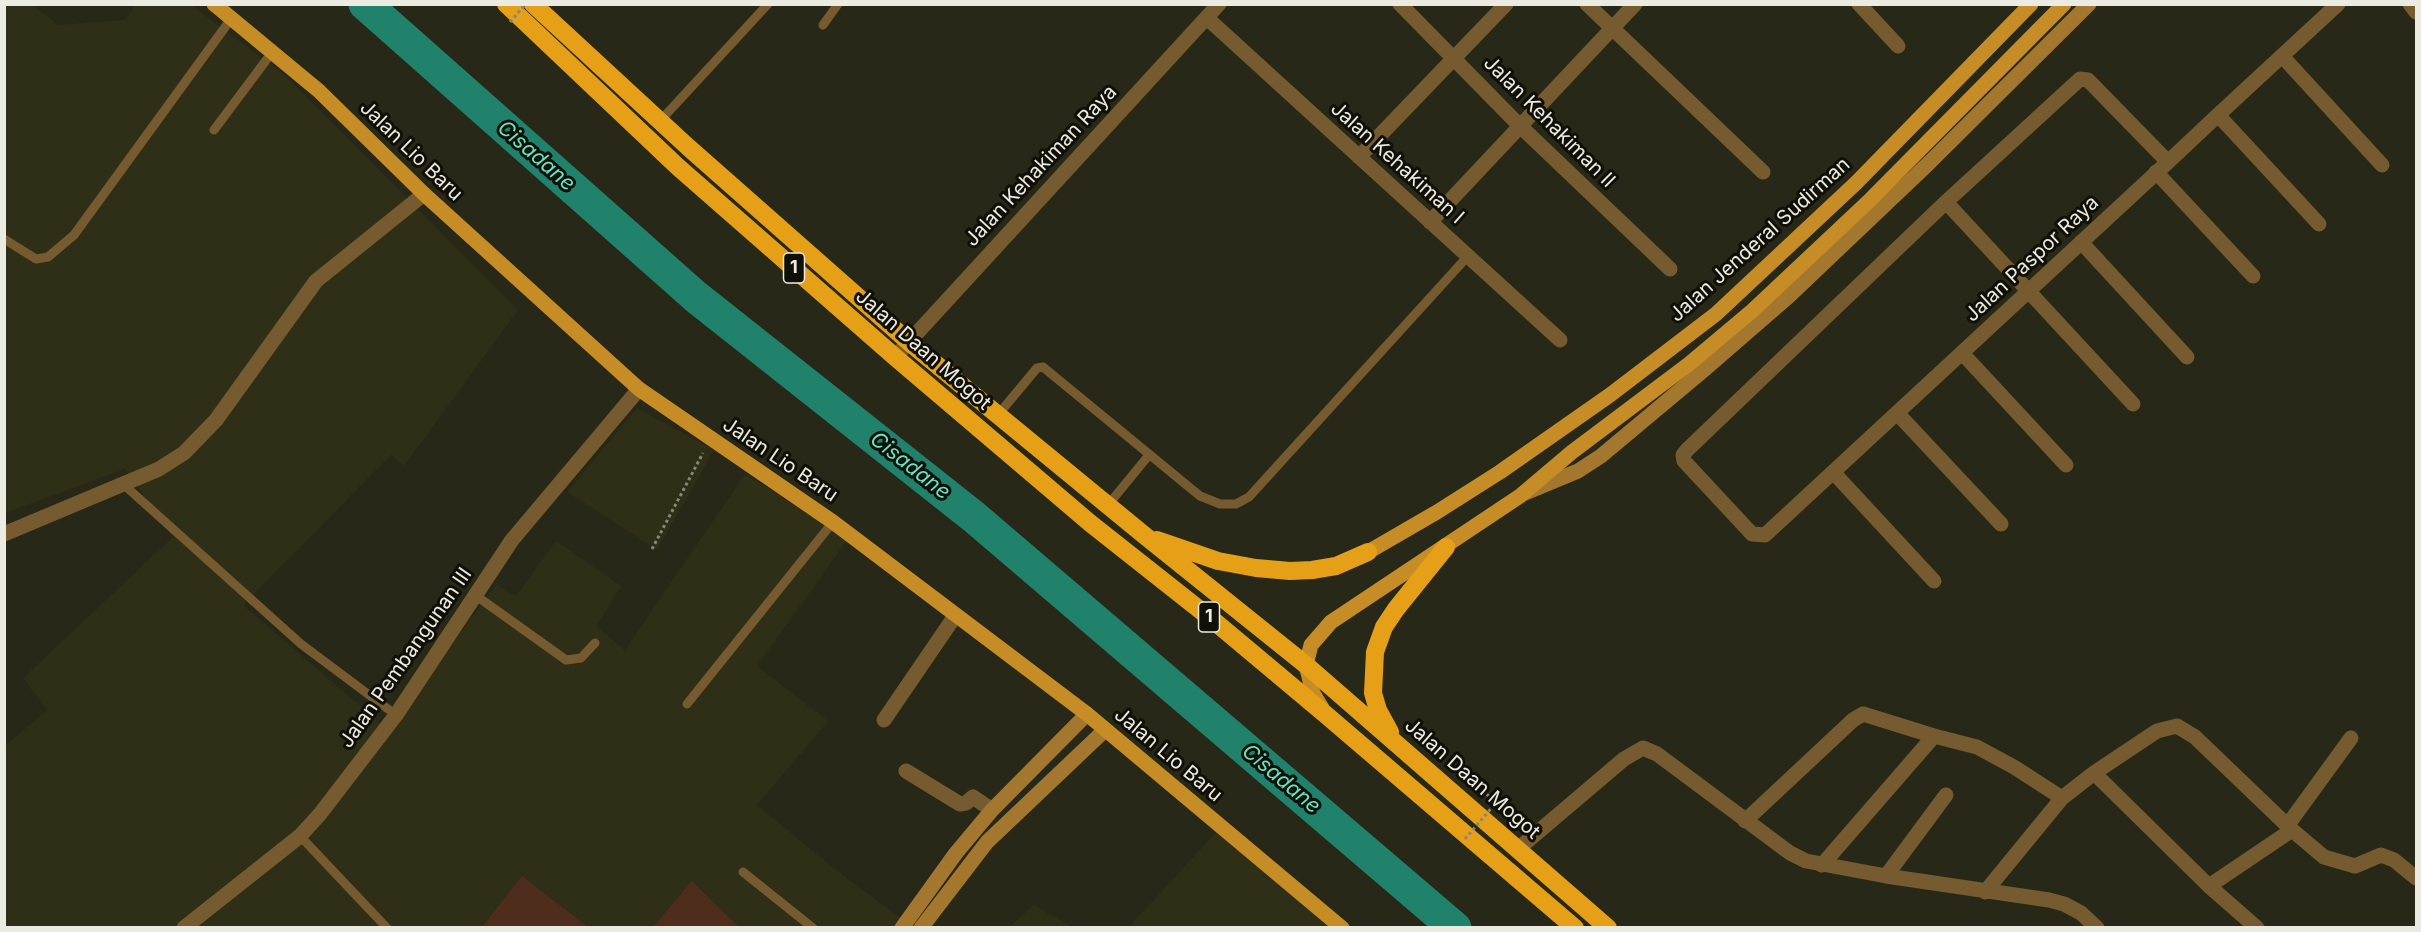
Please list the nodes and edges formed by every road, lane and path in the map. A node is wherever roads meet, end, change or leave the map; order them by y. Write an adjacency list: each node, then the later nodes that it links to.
1 (214, 4): 20 (main road, Jalan Lio Baru)
2 (526, 4): 18 (path, bridge)
3 (533, 4): 28 (highway, Jalan Daan Mogot / 1)
4 (768, 4): 28 (lane)
5 (838, 4): 21 (lane)
6 (1219, 4): 19 (street, Jalan Kehakiman Raya)
7 (1400, 4): 26 (street, Jalan Kehakiman II)
8 (1506, 4): 26 (street)
9 (1587, 4): 22 (street)
10 (1635, 4): 22 (street)
11 (1859, 4): 23 (street)
12 (2031, 4): 68 (main road, Jalan Jenderal Sudirman)
13 (2064, 4): 60 (main road)
14 (2089, 4): 60 (street)
15 (2338, 4): 25 (street, Jalan Paspor Raya)
16 (2410, 4): 17 (street)
17 (2416, 12)
18 (508, 13): 49 (highway, Jalan Daan Mogot / 1)
19 (1207, 18): 31 (street, Jalan Kehakiman I); 47 (street, Jalan Kehakiman Raya)
20 (231, 19): 24 (main road, Jalan Lio Baru); 40 (lane)
21 (823, 26)
22 (1612, 27): 29 (street); 34 (street)
23 (1899, 45)
24 (273, 51): 30 (lane); 36 (main road, Jalan Lio Baru)
25 (2282, 56): 27 (street, Jalan Paspor Raya); 33 (street)
26 (1453, 57): 29 (street, Jalan Kehakiman II); 31 (street)
27 (2218, 115): 32 (street, Jalan Paspor Raya); 39 (street)
28 (660, 121): 47 (highway, Jalan Daan Mogot / 1)
29 (1519, 125): 38 (street); 43 (street, Jalan Kehakiman II)
30 (214, 130)
31 (1359, 157): 38 (street, Jalan Kehakiman I)
32 (2168, 162): 35 (street, Jalan Paspor Raya); 37 (street)
33 (2382, 165)
34 (1763, 172)
35 (2156, 172): 41 (street, Jalan Paspor Raya); 44 (street)
36 (424, 194): 51 (main road, Jalan Lio Baru); 59 (street)
37 (1946, 202): 45 (street); 58 (street, Jalan Paspor Raya)
38 (1430, 222): 42 (street, Jalan Kehakiman I)
39 (2319, 224)
40 (4, 239)
41 (2081, 242): 45 (street, Jalan Paspor Raya); 50 (street)
42 (1468, 256): 46 (street, Jalan Kehakiman I); 55 (lane)
43 (1670, 269)
44 (2253, 276)
45 (2029, 291): 48 (street, Jalan Paspor Raya); 52 (street)
46 (1560, 340)
47 (909, 342): 49 (street, Jalan Kehakiman Raya); 54 (highway, Jalan Daan Mogot / 1)
48 (1962, 353): 53 (street, Jalan Paspor Raya); 57 (street)
49 (895, 357): 76 (highway, Jalan Daan Mogot / 1)
50 (2187, 357)
51 (639, 389): 62 (main road, Jalan Lio Baru); 70 (street, Jalan Pembangunan III)
52 (2133, 404)
53 (1897, 413): 58 (street, Jalan Paspor Raya); 63 (street)
54 (997, 416): 55 (lane); 61 (highway, Jalan Daan Mogot / 1)
55 (1149, 455): 61 (lane)
56 (700, 458): 67 (path)
57 (2066, 465)
58 (1833, 472): 69 (street)
59 (123, 484): 64 (street); 77 (lane)
60 (1520, 496): 66 (main road)
61 (1108, 505): 65 (highway, Jalan Daan Mogot / 1)
62 (833, 522): 71 (main road, Jalan Lio Baru); 74 (lane)
63 (2001, 524)
64 (4, 534)
65 (1144, 535): 68 (highway); 73 (highway, Jalan Daan Mogot / 1)
66 (1446, 547): 73 (main road); 82 (highway)
67 (652, 549)
68 (1368, 552)
69 (1934, 581)
70 (474, 595): 72 (lane); 77 (street, Jalan Pembangunan III)
71 (955, 616): 75 (main road, Jalan Lio Baru); 78 (street)
72 (595, 643)
73 (1306, 665): 76 (main road, Jalan Daan Mogot); 82 (highway, Jalan Daan Mogot / 1)
74 (687, 704)
75 (1087, 714): 79 (main road, Jalan Lio Baru); 88 (street)
76 (1325, 714): 106 (highway, Jalan Daan Mogot / 1)
77 (396, 715): 91 (street, Jalan Pembangunan III)
78 (884, 720)
79 (1105, 730): 104 (street); 105 (main road, Jalan Lio Baru)
80 (1934, 736): 86 (street); 89 (street); 94 (street)
81 (2351, 738): 90 (street)
82 (1397, 745): 93 (highway, Jalan Daan Mogot / 1)
83 (906, 771): 88 (street)
84 (2094, 773): 86 (street); 90 (street); 98 (street)
85 (1946, 795): 96 (street)
86 (2062, 798): 99 (street)
87 (1494, 805): 92 (path, bridge)
88 (992, 810): 103 (street)
89 (1745, 821): 93 (street); 94 (street)
90 (2290, 828): 97 (street); 98 (street)
91 (300, 836): 100 (street, Jalan Pembangunan III); 101 (lane)
92 (1465, 839)
93 (1521, 852): 107 (highway, Jalan Daan Mogot / 1)
94 (1822, 865): 96 (street)
95 (744, 872): 102 (lane)
96 (1886, 876): 99 (street)
97 (2416, 878)
98 (2209, 886): 109 (street)
99 (1985, 892): 108 (street)
100 (184, 927)
101 (387, 927)
102 (813, 927)
103 (902, 927)
104 (921, 927)
105 (1342, 927)
106 (1575, 927)
107 (1608, 927)
108 (2097, 927)
109 (2257, 927)

